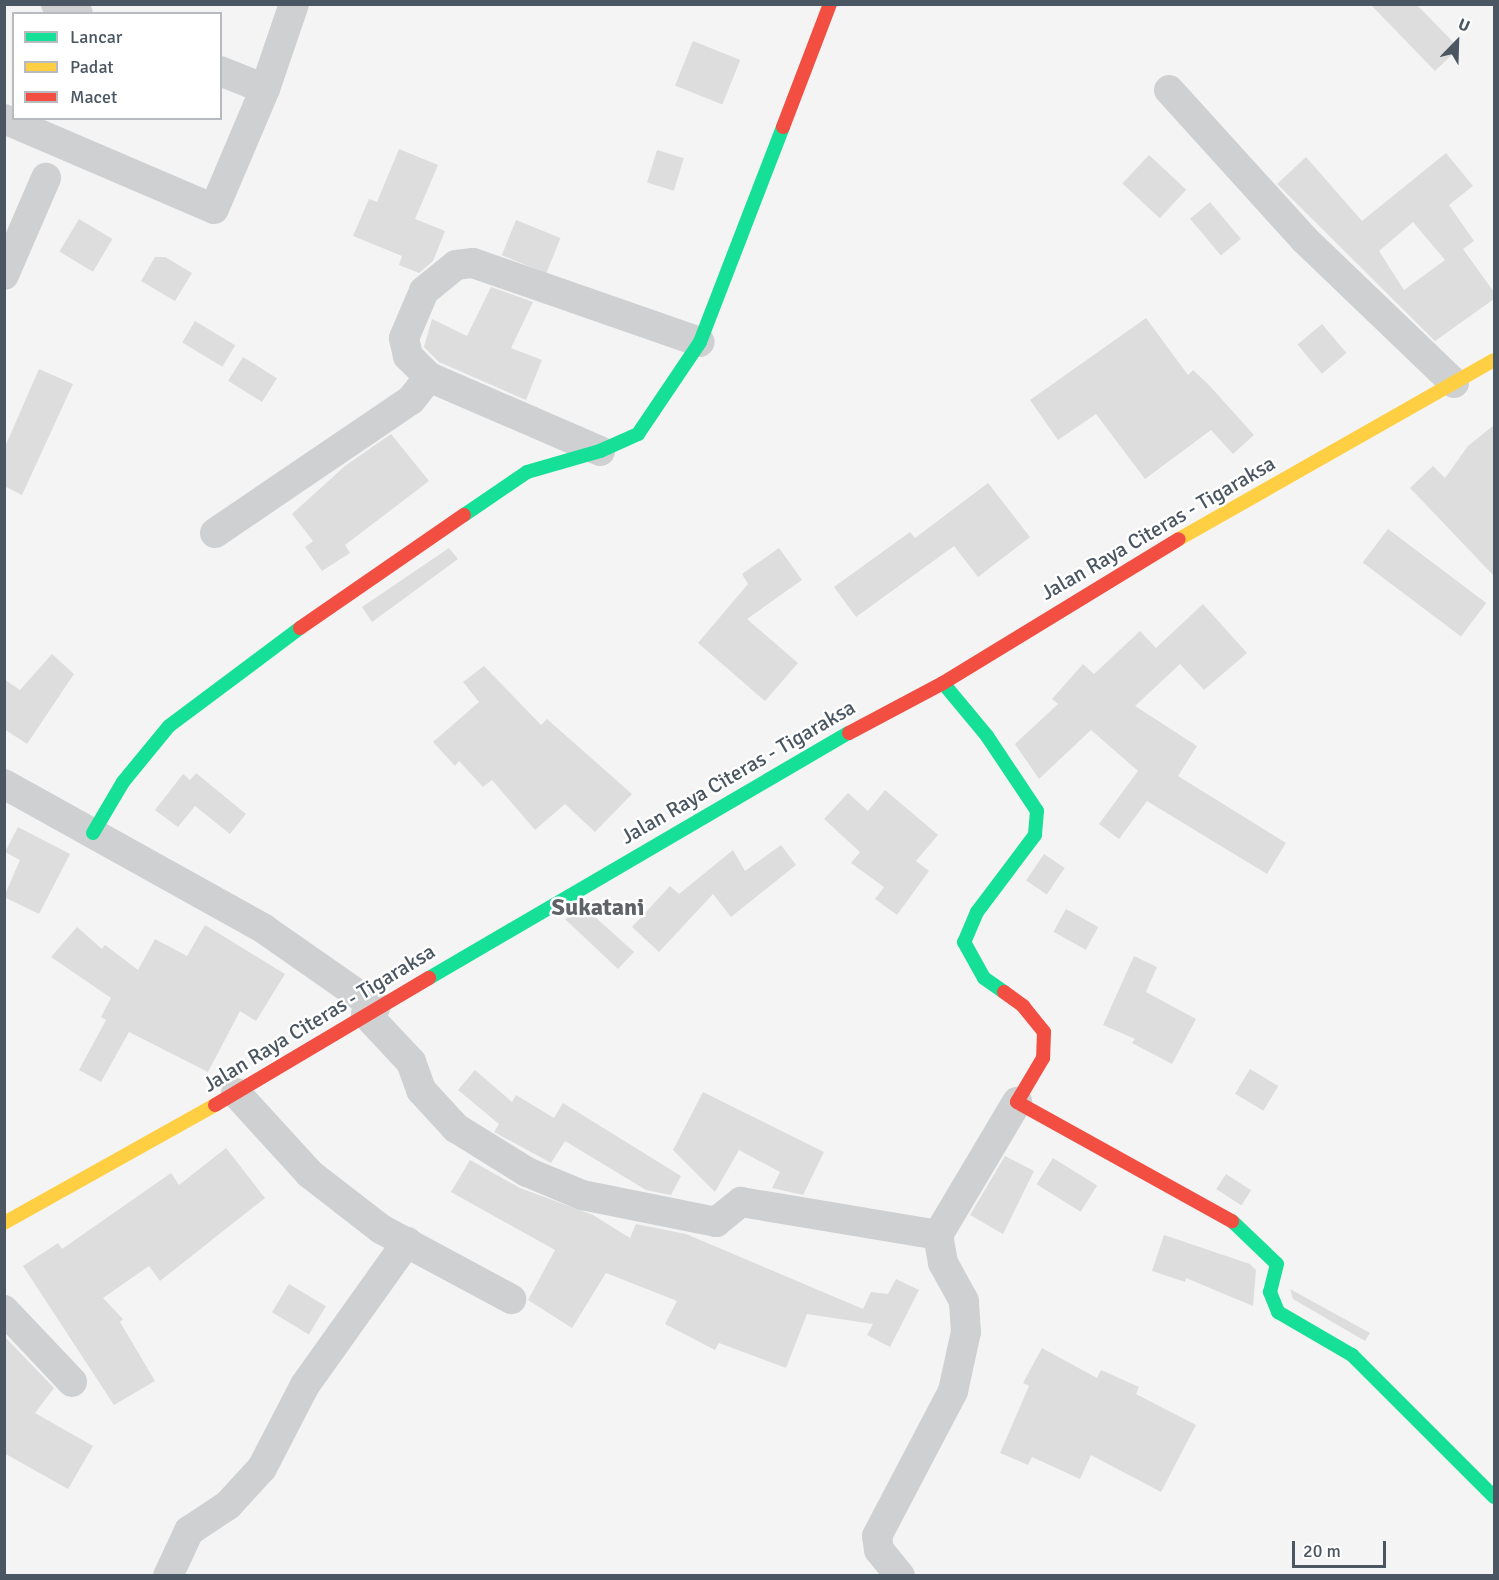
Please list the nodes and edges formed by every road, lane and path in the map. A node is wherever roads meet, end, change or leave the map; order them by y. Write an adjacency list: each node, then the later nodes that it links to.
1 (56, 4): 4 (street)
2 (294, 4): 6 (street)
3 (830, 4): 11 (street)
4 (74, 12)
5 (222, 72): 6 (street)
6 (265, 89): 8 (street)
7 (1169, 90): 14 (street)
8 (4, 119)
9 (46, 178): 10 (street)
10 (4, 275)
11 (700, 342): 13 (street); 15 (street)
12 (1494, 360): 14 (street, Jalan Raya Citeras - Tigaraksa)
13 (429, 377): 15 (street); 16 (street)
14 (1454, 382): 17 (street, Jalan Raya Citeras - Tigaraksa)
15 (600, 451): 19 (street)
16 (215, 533)
17 (943, 683): 20 (street, Jalan Raya Citeras - Tigaraksa); 22 (street)
18 (4, 784): 19 (street)
19 (93, 833): 20 (street)
20 (371, 1010): 21 (street, Jalan Raya Citeras - Tigaraksa); 24 (street)
21 (236, 1093): 23 (street, Jalan Raya Citeras - Tigaraksa); 25 (street)
22 (1017, 1102): 24 (street); 29 (street)
23 (4, 1223)
24 (938, 1235): 31 (street)
25 (407, 1242): 26 (street); 30 (street)
26 (511, 1299)
27 (4, 1310): 28 (street)
28 (72, 1382)
29 (1494, 1497)
30 (168, 1575)
31 (900, 1575)

